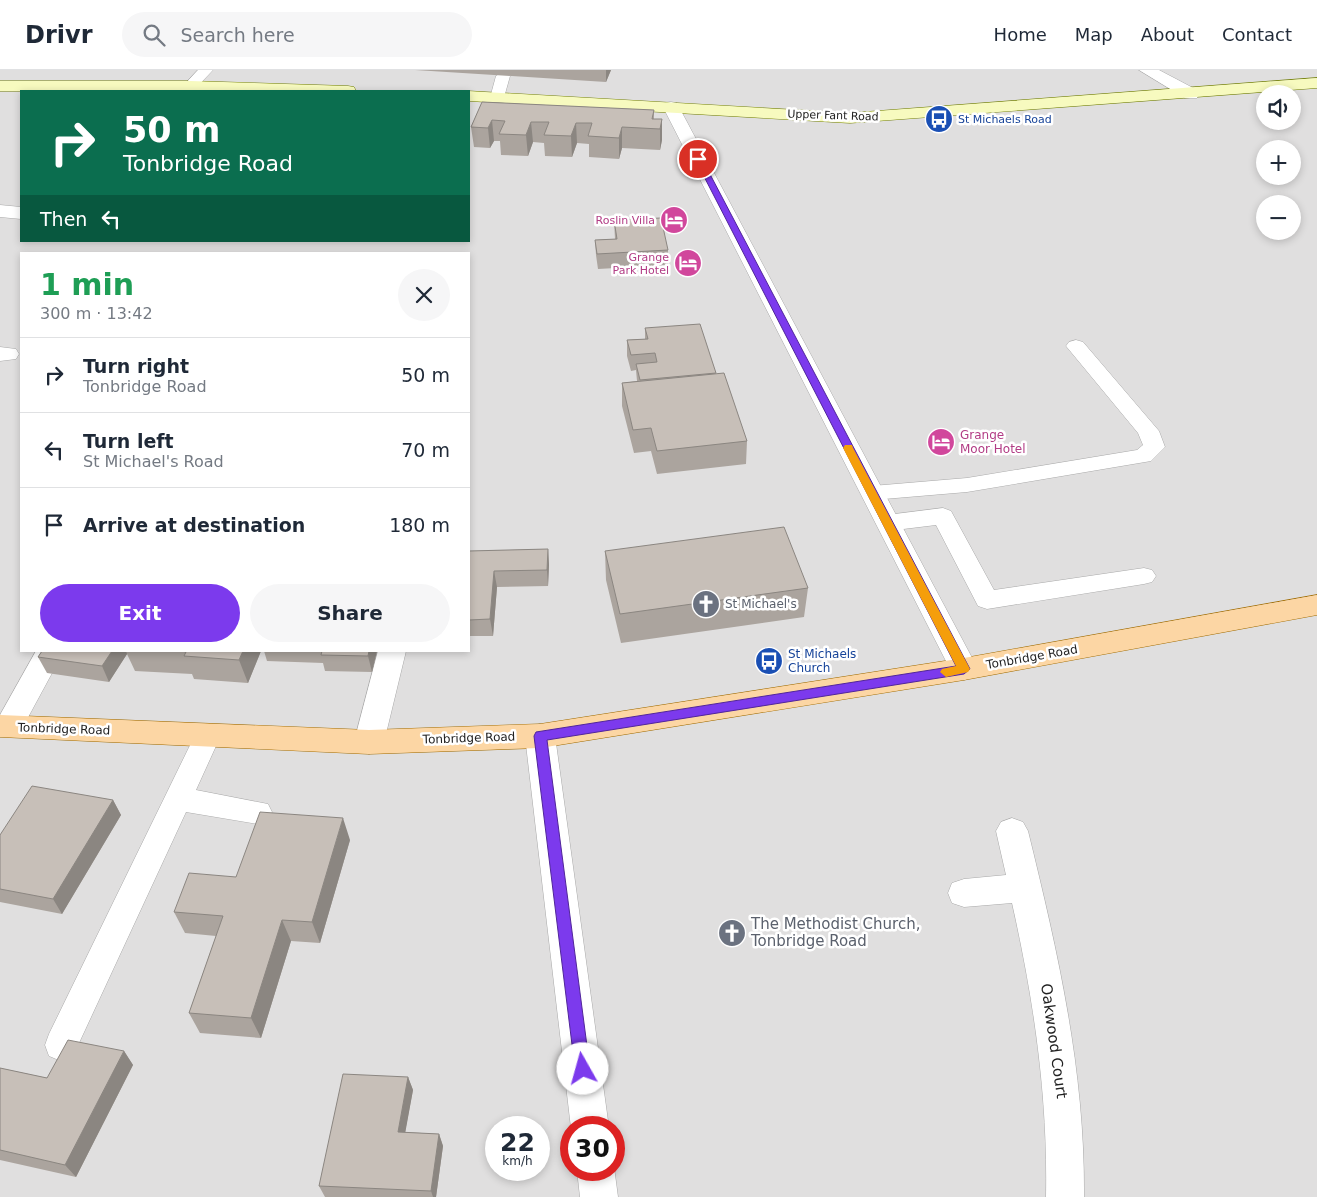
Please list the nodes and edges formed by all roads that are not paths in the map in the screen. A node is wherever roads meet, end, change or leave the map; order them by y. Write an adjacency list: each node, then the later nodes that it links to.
1 (206, 70): 6 (lane)
2 (1147, 70): 8 (street)
3 (503, 76): 10 (lane)
4 (1317, 83): 8 (street, Upper Fant Road)
5 (0, 86): 6 (street)
6 (190, 86): 7 (street)
7 (316, 90)
8 (1190, 94): 11 (street, Upper Fant Road)
9 (470, 96): 10 (street, Upper Fant Road)
10 (498, 98): 11 (street, Upper Fant Road)
11 (671, 107): 15 (street)
12 (0, 211): 13 (street)
13 (20, 212)
14 (1076, 346): 15 (lane)
15 (872, 493): 16 (street)
16 (887, 523): 17 (lane); 21 (street)
17 (1144, 576)
18 (1317, 605): 21 (main road, Tonbridge Road)
19 (49, 652): 22 (street)
20 (392, 652): 25 (street)
21 (964, 669): 24 (main road, Tonbridge Road)
22 (4, 726): 23 (main road, Tonbridge Road)
23 (208, 735): 25 (main road, Tonbridge Road); 26 (lane)
24 (540, 736): 25 (main road, Tonbridge Road); 32 (street)
25 (369, 742)
26 (178, 799): 27 (lane); 31 (lane)
27 (258, 812)
28 (1012, 831): 29 (street, Oakwood Court)
29 (1026, 888): 30 (street); 35 (street, Oakwood Court)
30 (964, 893)
31 (61, 1045)
32 (588, 1116)
33 (597, 1181): 34 (street)
34 (599, 1197)
35 (1065, 1197)

